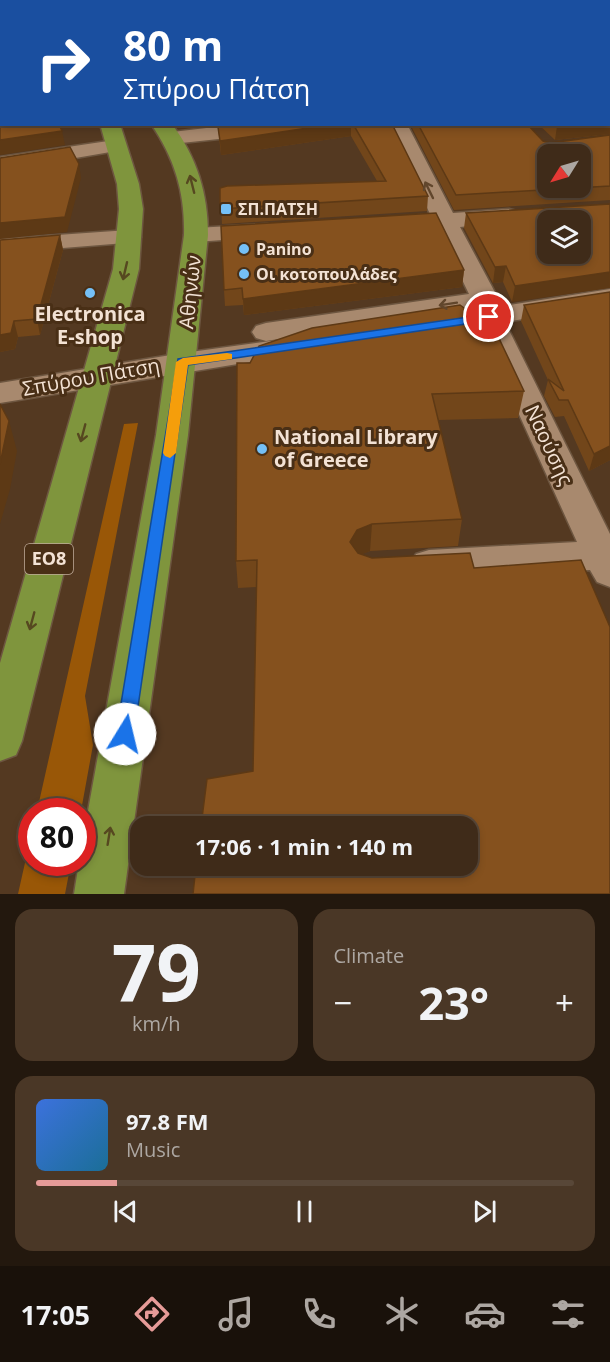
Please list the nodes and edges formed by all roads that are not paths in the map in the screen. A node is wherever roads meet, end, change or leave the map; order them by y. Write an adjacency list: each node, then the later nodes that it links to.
1 (282, 126): 3 (street)
2 (398, 126): 8 (street, Ναούσης, one-way to 2)
3 (206, 130): 4 (street)
4 (167, 131): 11 (highway, Αθηνών, one-way to 4)
5 (112, 135): 6 (street); 12 (highway, ΕΟ8)
6 (0, 164)
7 (527, 215): 8 (street)
8 (444, 221): 9 (street); 16 (street, Ναούσης)
9 (373, 225)
10 (290, 230): 11 (street)
11 (196, 235): 17 (highway, Αθηνών)
12 (129, 237): 13 (street); 18 (highway, ΕΟ8, one-way to 18)
13 (0, 246)
14 (610, 279): 16 (street, Σπύρου Πάτση)
15 (610, 297): 16 (street, Σπύρου Πάτση)
16 (486, 308): 17 (street, Σπύρου Πάτση); 21 (street, Ναούσης)
17 (184, 354): 18 (street, Σπύρου Πάτση); 24 (highway, Αθηνών, one-way to 17)
18 (100, 367): 19 (street, Σπύρου Πάτση); 20 (street, Σπύρου Πάτση); 23 (highway, ΕΟ8, one-way to 23)
19 (0, 374)
20 (0, 393)
21 (606, 563): 22 (street)
22 (393, 566)
23 (0, 741)
24 (99, 894)

